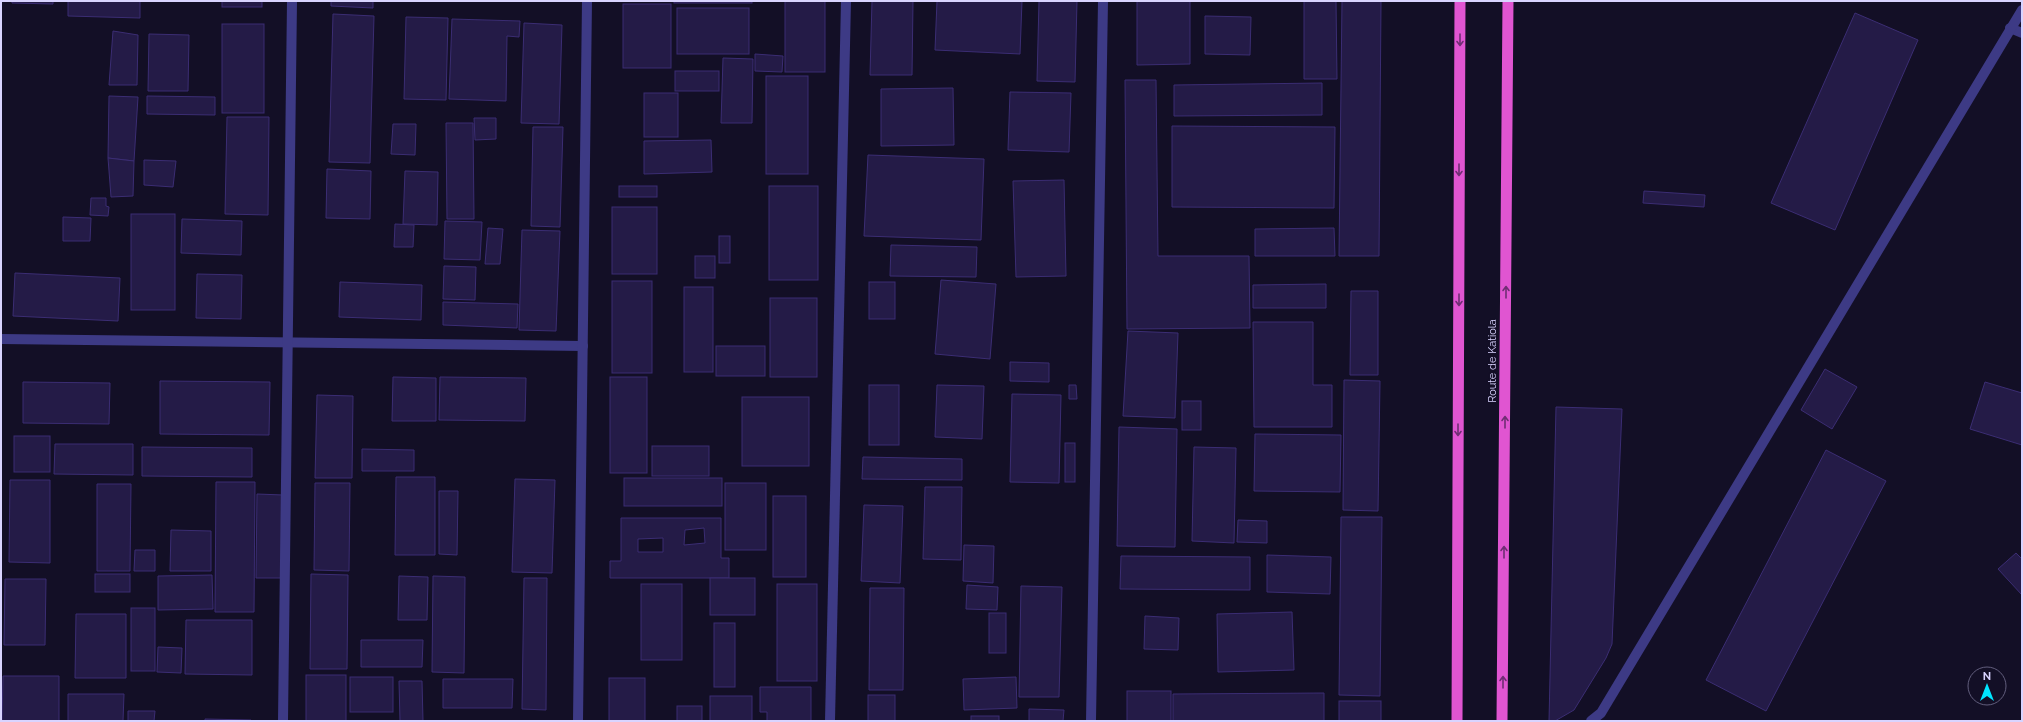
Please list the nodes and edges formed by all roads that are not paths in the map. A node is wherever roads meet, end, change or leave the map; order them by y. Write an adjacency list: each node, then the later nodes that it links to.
1 (292, 1): 11 (street)
2 (587, 1): 12 (street)
3 (846, 1): 15 (street)
4 (1103, 1): 16 (street)
5 (1460, 1): 17 (highway, one-way to 17)
6 (1508, 1): 18 (highway, Route de Katiola, one-way to 6)
7 (2022, 10): 8 (street)
8 (2010, 28): 9 (street); 19 (street)
9 (2022, 33)
10 (1, 338): 11 (street)
11 (288, 342): 12 (street); 13 (street)
12 (583, 346): 14 (street)
13 (283, 721)
14 (578, 721)
15 (830, 721)
16 (1091, 721)
17 (1457, 721)
18 (1502, 721)
19 (1591, 721)

